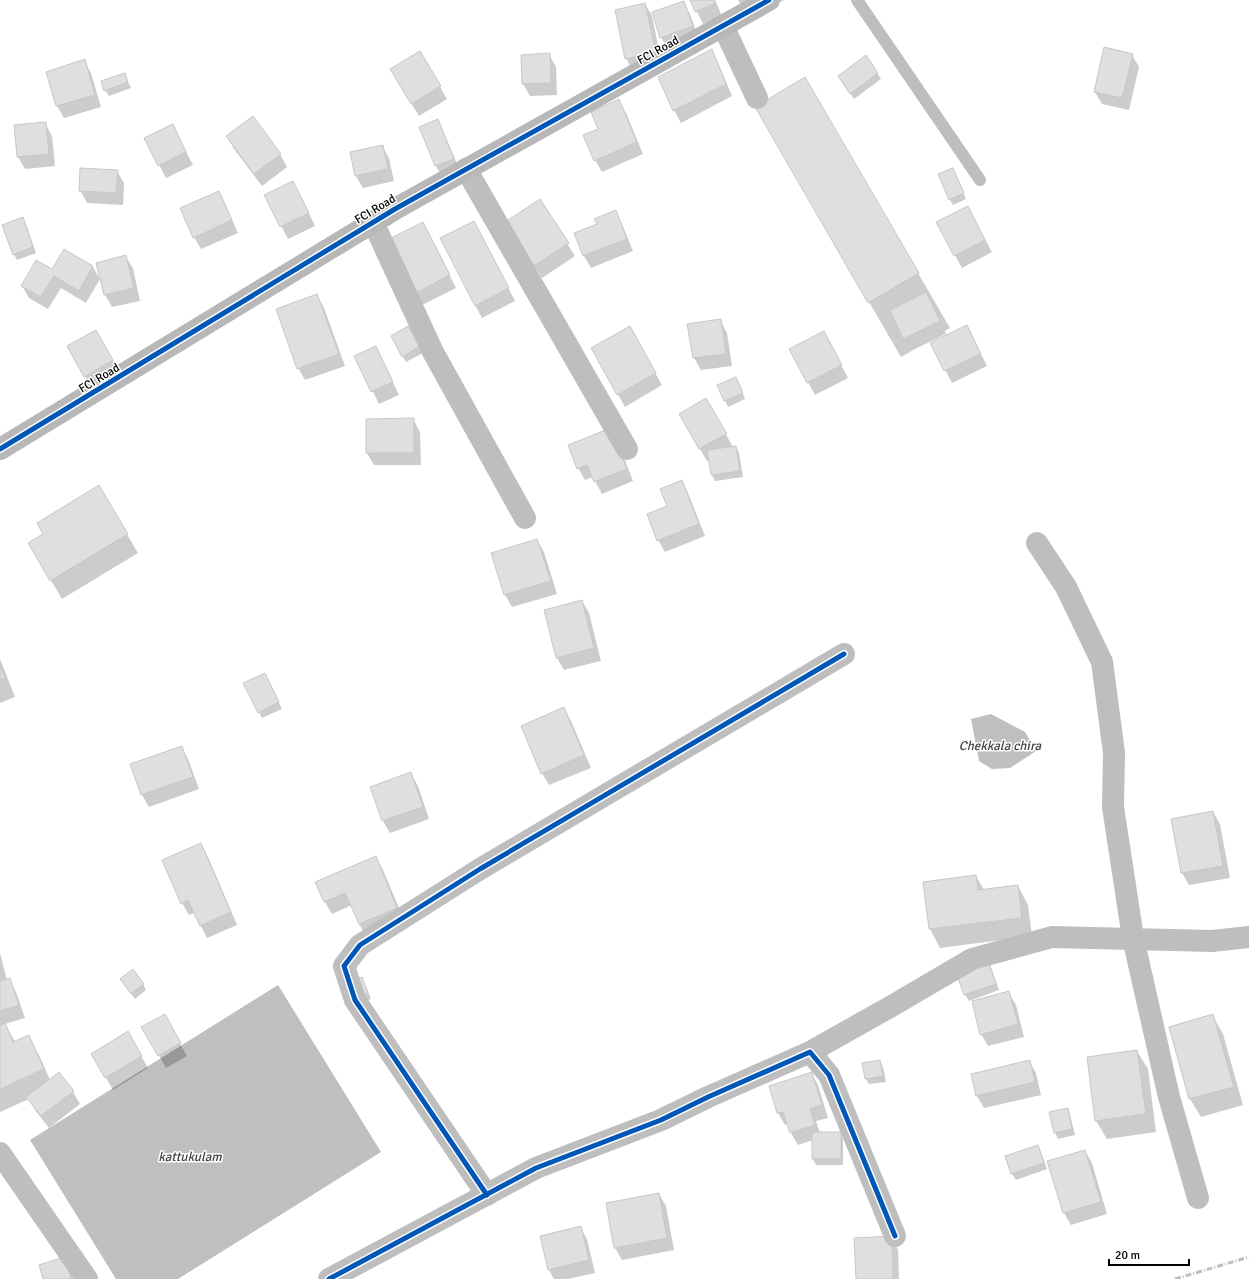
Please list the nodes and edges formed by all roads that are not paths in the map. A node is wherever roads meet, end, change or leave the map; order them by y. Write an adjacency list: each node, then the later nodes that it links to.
1 (769, 0): 3 (street, FCI Road)
2 (857, 0): 6 (lane)
3 (723, 26): 4 (street); 5 (street, FCI Road)
4 (757, 98)
5 (466, 169): 7 (street, FCI Road); 9 (street)
6 (980, 180)
7 (373, 222): 8 (street, FCI Road); 10 (street)
8 (0, 449)
9 (627, 449)
10 (525, 518)
11 (1037, 543): 14 (street)
12 (844, 654): 17 (street)
13 (1249, 937): 14 (street)
14 (1133, 938): 15 (street); 18 (street)
15 (810, 1052): 17 (street); 19 (street)
16 (0, 1153): 20 (street)
17 (487, 1195): 21 (street)
18 (1198, 1198)
19 (895, 1236)
20 (87, 1279)
21 (329, 1279)

